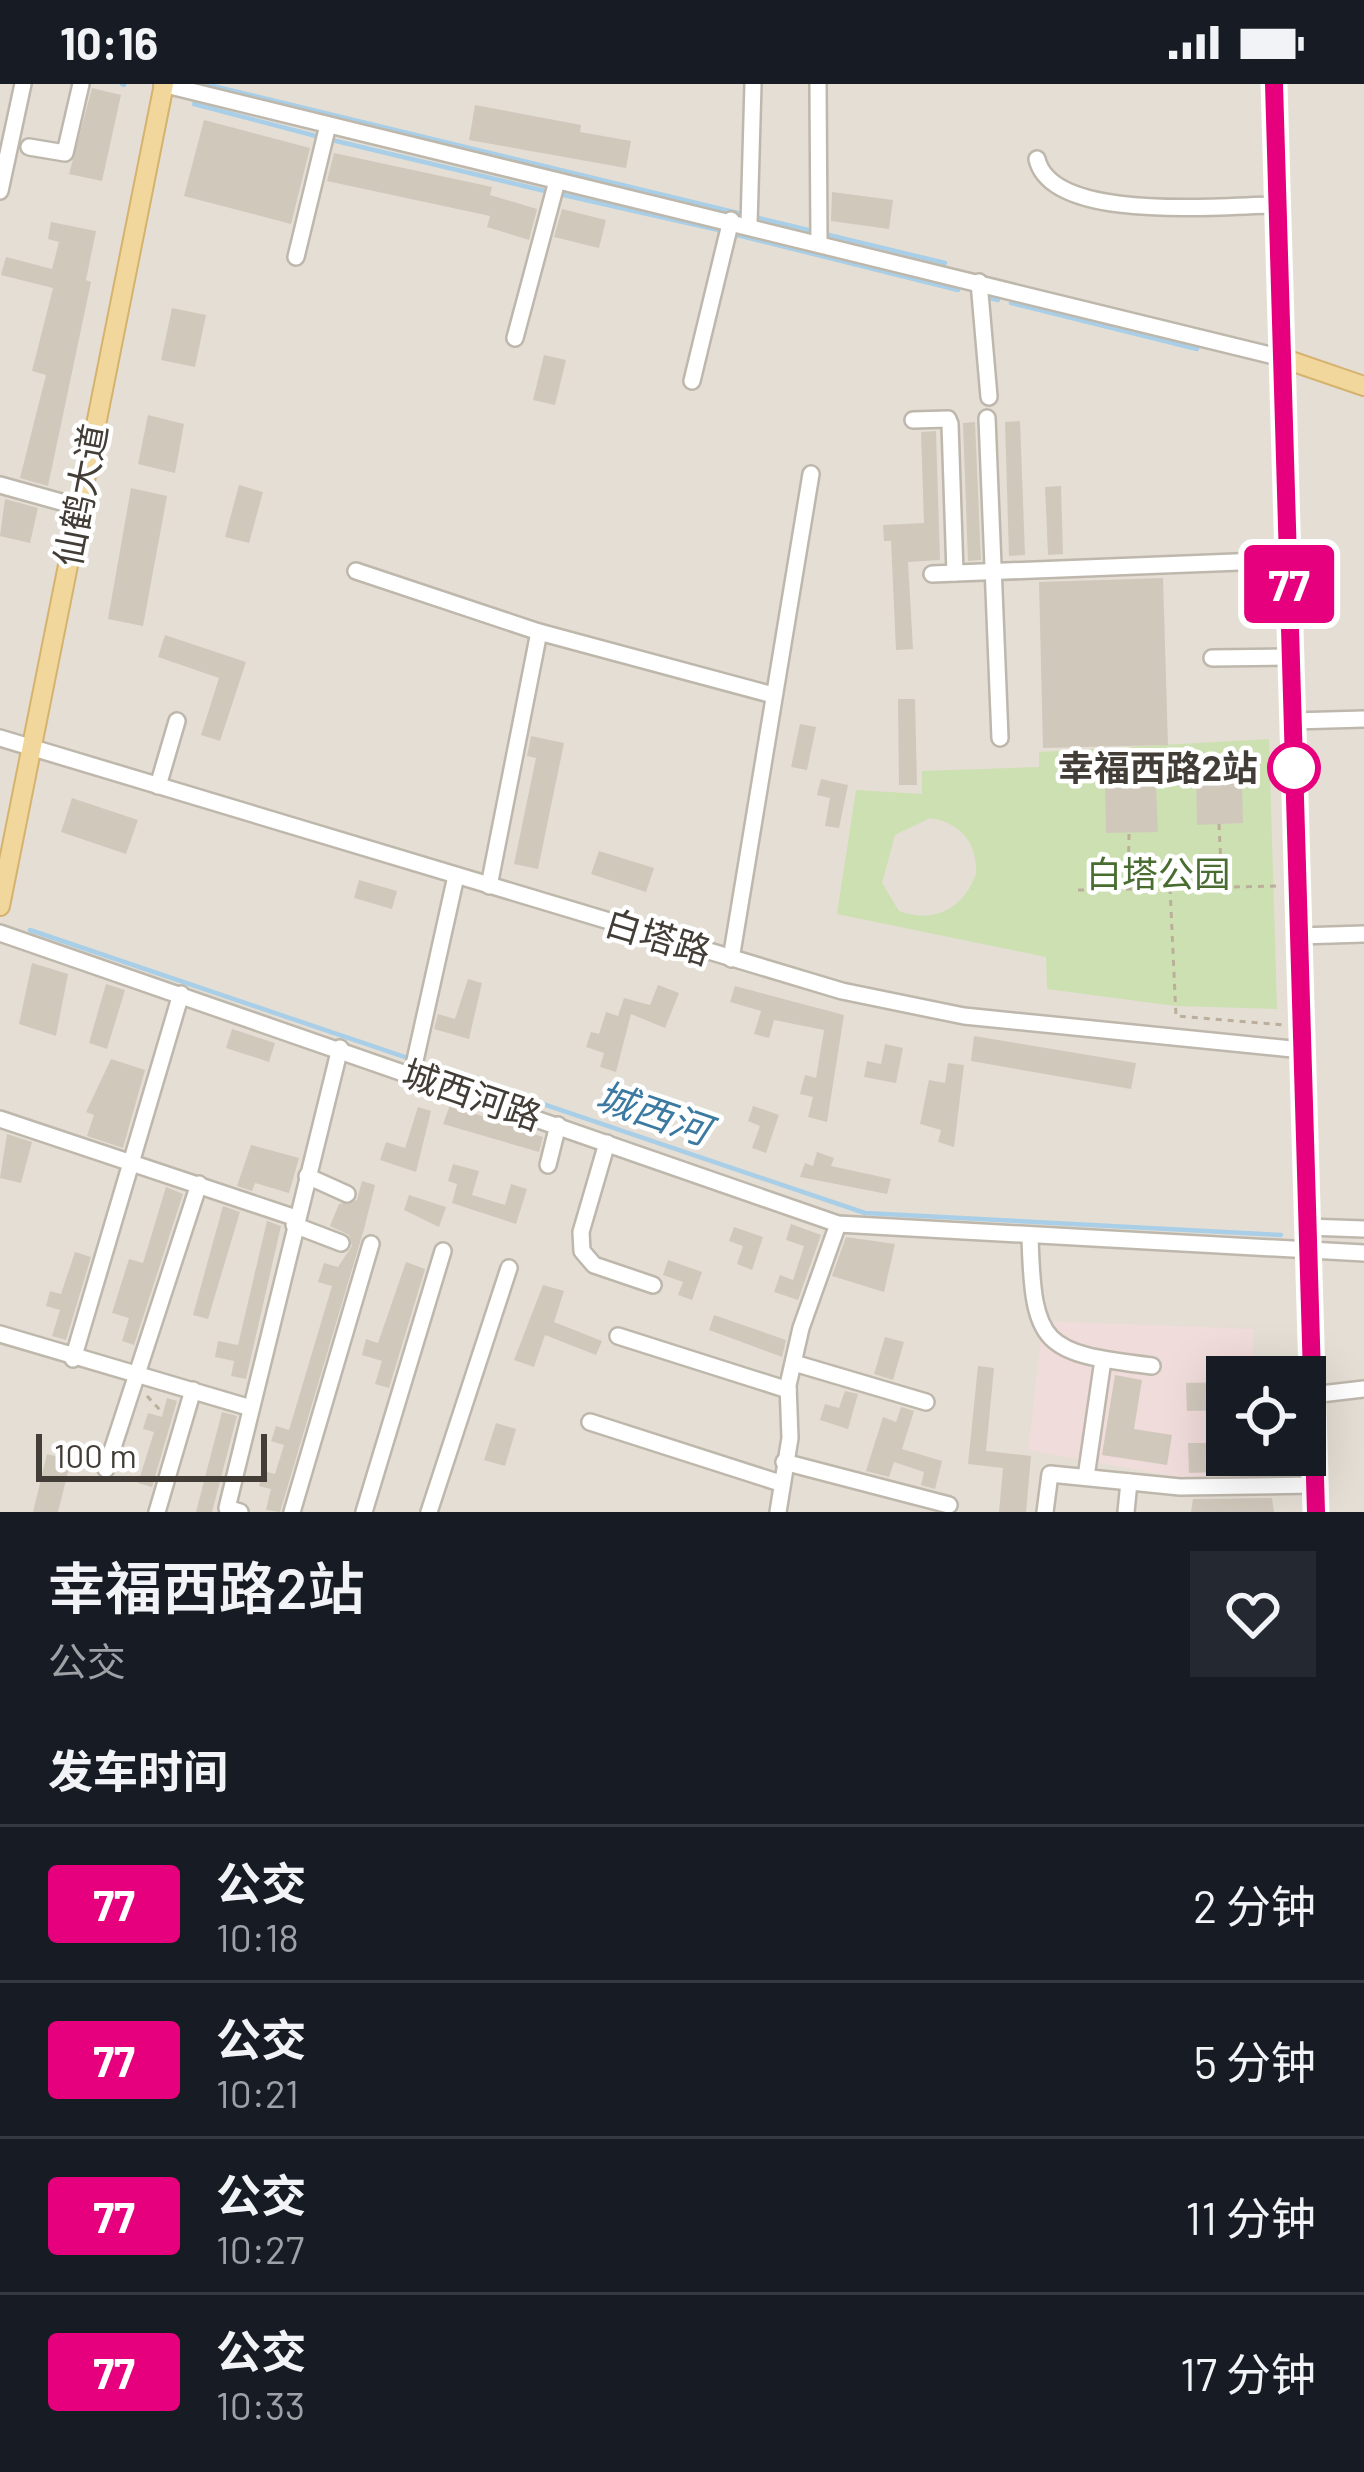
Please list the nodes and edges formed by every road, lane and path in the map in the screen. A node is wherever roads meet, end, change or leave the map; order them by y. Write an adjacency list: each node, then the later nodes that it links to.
1 (23, 84): 11 (street)
2 (81, 84): 8 (street)
3 (163, 84): 7 (street); 27 (main road, 仙鹤大道)
4 (753, 84): 13 (street)
5 (818, 84): 15 (street)
6 (1274, 84): 12 (main road)
7 (328, 124): 10 (street); 16 (street)
8 (28, 147)
9 (1037, 159): 12 (street)
10 (557, 181): 14 (street); 18 (street)
11 (0, 191)
12 (1279, 205): 19 (main road)
13 (750, 218): 14 (street); 15 (street)
14 (731, 220): 20 (street)
15 (819, 234): 17 (street)
16 (296, 257)
17 (979, 282): 19 (street); 22 (street)
18 (514, 338)
19 (1282, 358): 21 (main road); 28 (main road)
20 (692, 381)
21 (1364, 386)
22 (989, 397)
23 (987, 418): 30 (street)
24 (914, 420): 31 (street)
25 (811, 474): 36 (street)
26 (0, 484): 27 (street)
27 (79, 508): 42 (main road, 仙鹤大道)
28 (1288, 560): 30 (street); 34 (main road)
29 (356, 572): 33 (street)
30 (993, 572): 31 (street); 41 (street)
31 (955, 573): 32 (street)
32 (932, 574)
33 (538, 632): 36 (street); 47 (street)
34 (1292, 657): 35 (street); 39 (main road)
35 (1212, 658)
36 (773, 695): 57 (street)
37 (1364, 719): 39 (street)
38 (177, 721): 43 (street)
39 (1293, 721): 56 (main road)
40 (0, 738): 42 (street, 白塔路)
41 (1000, 738)
42 (29, 747): 43 (street, 白塔路); 53 (main road, 仙鹤大道)
43 (158, 786): 46 (street, 白塔路)
44 (1219, 824): 49 (path)
45 (1129, 833): 52 (path)
46 (456, 876): 47 (street, 白塔路); 62 (street)
47 (489, 886): 57 (street, 白塔路)
48 (1280, 886): 49 (path)
49 (1222, 887): 50 (path)
50 (1170, 888): 52 (path); 59 (path)
51 (1078, 890): 52 (path)
52 (1127, 890)
53 (0, 906)
54 (0, 933): 58 (street, 城西河路)
55 (1364, 934): 56 (street)
56 (1299, 936): 61 (main road)
57 (731, 959): 61 (street, 白塔路)
58 (182, 994): 60 (street, 城西河路); 66 (street)
59 (1284, 1025)
60 (340, 1048): 62 (street, 城西河路); 68 (street)
61 (1302, 1050): 73 (main road)
62 (414, 1064): 64 (street, 城西河路)
63 (0, 1119): 66 (street)
64 (557, 1125): 65 (street, 城西河路); 67 (street)
65 (607, 1143): 72 (street, 城西河路); 82 (street)
66 (131, 1161): 69 (street); 86 (street)
67 (548, 1166)
68 (307, 1176): 70 (street); 71 (street)
69 (199, 1184): 71 (street); 90 (street)
70 (347, 1194)
71 (295, 1221): 76 (street); 96 (street)
72 (838, 1224): 75 (street, 城西河路); 88 (street)
73 (1307, 1227): 74 (street); 78 (main road)
74 (1364, 1229)
75 (1030, 1236): 78 (street, 城西河路); 87 (street)
76 (341, 1243)
77 (371, 1244): 108 (street)
78 (1307, 1250): 80 (street, 城西河路); 85 (main road)
79 (443, 1251): 109 (street)
80 (1364, 1253)
81 (509, 1268): 110 (street)
82 (653, 1286)
83 (0, 1334): 86 (street)
84 (618, 1336): 92 (street)
85 (1311, 1356)
86 (73, 1359): 90 (street)
87 (1103, 1360): 89 (street); 101 (street)
88 (794, 1363): 92 (street); 95 (street)
89 (1152, 1366)
90 (139, 1373): 91 (street); 99 (street)
91 (193, 1390): 96 (street); 106 (street)
92 (788, 1390): 98 (street)
93 (1364, 1390): 94 (street)
94 (1326, 1394)
95 (926, 1402)
96 (250, 1408): 107 (street)
97 (590, 1422): 103 (street)
98 (784, 1462): 103 (street); 105 (street)
99 (106, 1468)
100 (1314, 1476): 104 (main road)
101 (1086, 1477): 102 (street); 112 (street)
102 (1129, 1482): 104 (street); 113 (street)
103 (780, 1483): 111 (street)
104 (1314, 1485): 114 (main road)
105 (949, 1505)
106 (158, 1512)
107 (240, 1512)
108 (292, 1512)
109 (364, 1512)
110 (429, 1512)
111 (778, 1512)
112 (1045, 1512)
113 (1126, 1512)
114 (1316, 1512)

